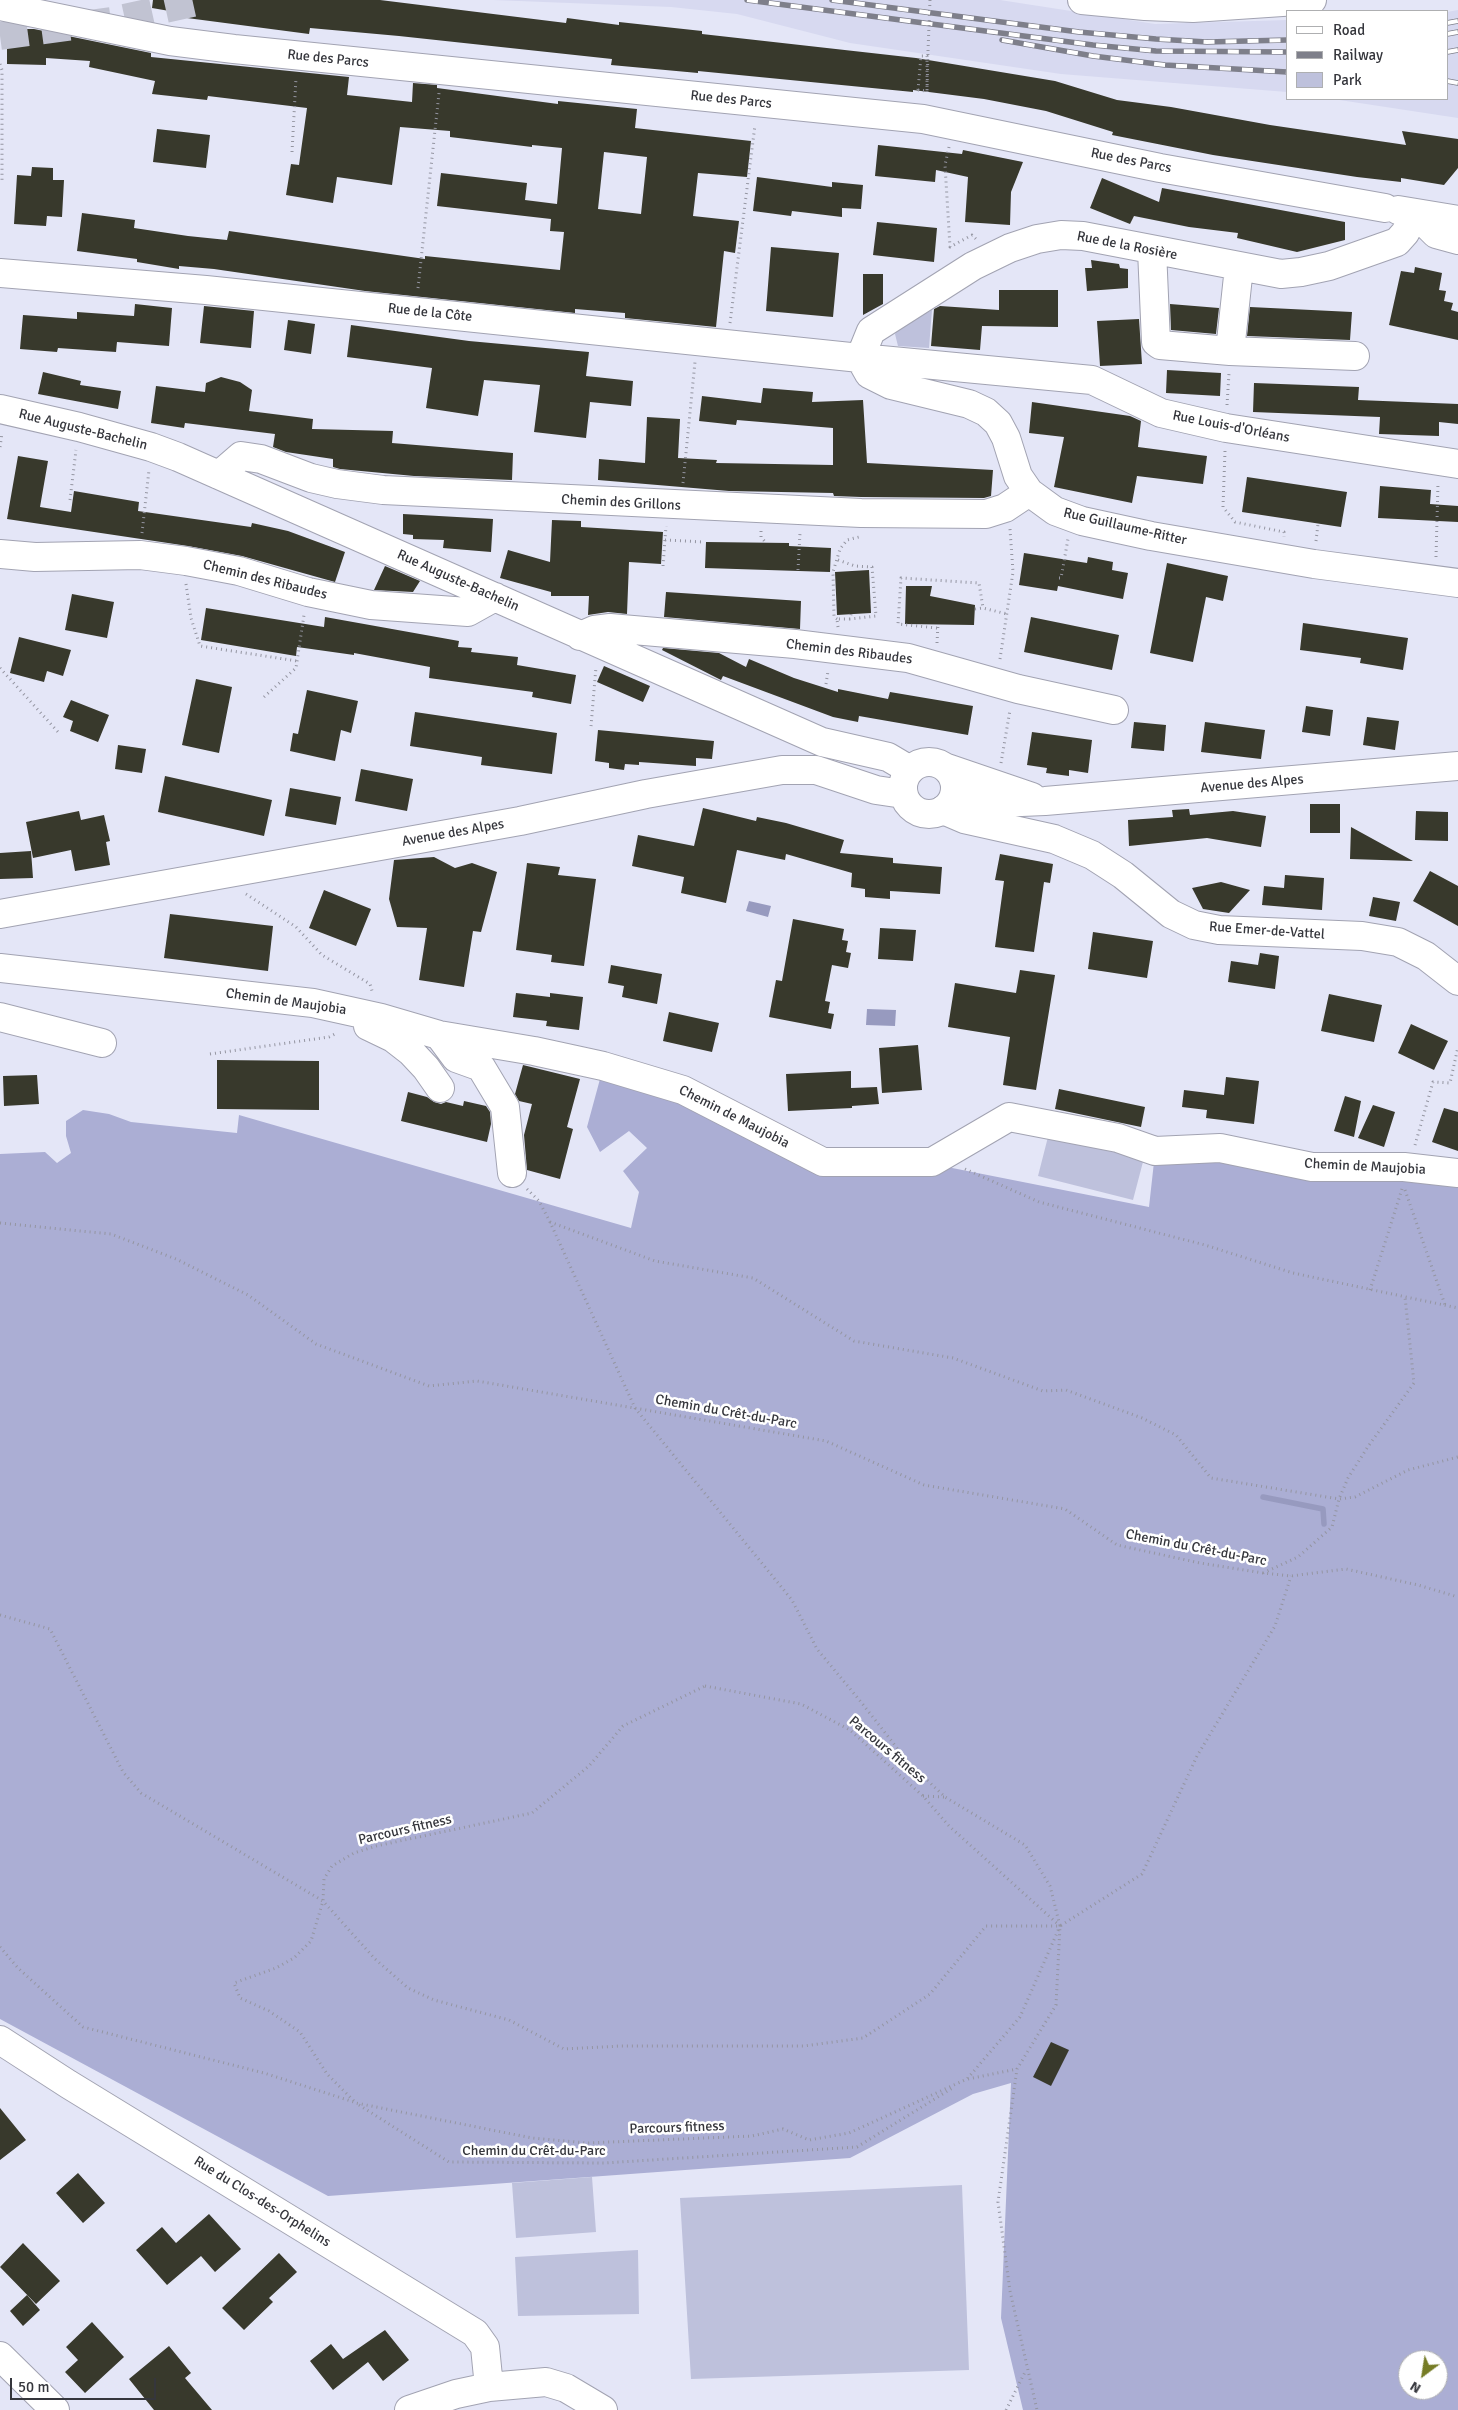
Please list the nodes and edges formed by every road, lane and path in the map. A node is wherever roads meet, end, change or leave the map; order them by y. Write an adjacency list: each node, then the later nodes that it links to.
1 (930, 0): 8 (path, bridge)
2 (1082, 0): 3 (main road)
3 (1312, 0)
4 (0, 6): 13 (main road, Rue des Parcs)
5 (0, 64): 12 (path)
6 (296, 77): 11 (path)
7 (439, 92): 20 (path)
8 (927, 95)
9 (755, 123): 22 (path)
10 (951, 139): 17 (path)
11 (292, 152)
12 (2, 180)
13 (1416, 213): 14 (main road, Rue des Parcs); 15 (main road); 18 (main road, Rue de la Rosière)
14 (1458, 220)
15 (1458, 240)
16 (1152, 250): 17 (main road, Rue de la Rosière); 18 (main road, Rue de la Rosière); 23 (main road)
17 (989, 258): 25 (main road, Rue de la Rosière)
18 (1239, 267): 23 (main road)
19 (0, 273): 20 (main road, Rue de la Côte)
20 (415, 311): 21 (main road, Rue de la Côte)
21 (698, 340): 22 (main road, Rue de la Côte); 34 (path)
22 (728, 343): 25 (main road, Rue de la Côte)
23 (1230, 351): 24 (main road); 28 (path)
24 (1355, 356)
25 (860, 358): 28 (main road, Rue Louis-d'Orléans); 32 (main road, Rue Guillaume-Ritter)
26 (0, 409): 27 (main road, Rue Auguste-Bachelin)
27 (79, 427): 29 (main road, Rue Auguste-Bachelin); 33 (path)
28 (1226, 428): 30 (main road, Rue Louis-d'Orléans); 39 (path)
29 (151, 447): 31 (main road, Rue Auguste-Bachelin); 43 (path)
30 (1448, 470): 49 (path)
31 (219, 475): 34 (main road, Chemin des Grillons); 51 (main road, Rue Auguste-Bachelin)
32 (1029, 492): 35 (main road, Chemin des Grillons); 38 (main road, Rue Guillaume-Ritter)
33 (70, 500)
34 (674, 506): 36 (main road, Chemin des Grillons); 40 (path)
35 (1005, 508): 37 (main road, Chemin des Grillons); 54 (path)
36 (800, 512): 37 (main road, Chemin des Grillons); 47 (path)
37 (861, 514): 44 (path)
38 (1072, 517): 48 (path); 49 (main road, Rue Guillaume-Ritter)
39 (1236, 522)
40 (665, 540): 41 (path); 46 (path)
41 (703, 542)
42 (0, 554): 43 (main road, Chemin des Ribaudes)
43 (140, 555): 45 (main road, Chemin des Ribaudes)
44 (838, 560): 55 (path); 56 (path)
45 (186, 561): 50 (main road, Chemin des Ribaudes); 59 (path)
46 (663, 566)
47 (798, 570)
48 (1059, 578)
49 (1446, 581)
50 (308, 592): 51 (main road, Chemin des Ribaudes); 59 (path)
51 (494, 597): 58 (main road, Rue Auguste-Bachelin)
52 (983, 608): 53 (path); 54 (path); 57 (path)
53 (975, 609)
54 (1007, 614): 61 (path)
55 (837, 619)
56 (850, 619)
57 (938, 628)
58 (589, 640): 61 (main road, Chemin des Ribaudes); 64 (path); 69 (main road, Rue Auguste-Bachelin)
59 (298, 661): 62 (path)
60 (0, 668): 65 (path)
61 (1006, 686): 63 (main road, Chemin des Ribaudes); 68 (path)
62 (264, 697)
63 (1114, 710)
64 (591, 726)
65 (59, 733)
66 (1458, 766): 70 (main road, Avenue des Alpes)
67 (946, 768): 69 (main road); 70 (main road, Avenue des Alpes); 71 (main road)
68 (1000, 769)
69 (906, 782): 71 (main road); 73 (main road, Avenue des Alpes)
70 (1045, 801): 71 (main road, Avenue des Alpes)
71 (947, 808): 75 (main road, Rue Emer-de-Vattel)
72 (265, 906): 77 (path)
73 (0, 914)
74 (0, 968): 77 (main road, Chemin de Maujobia)
75 (1458, 981)
76 (0, 1017): 79 (main road)
77 (365, 1017): 78 (main road, Chemin de Maujobia); 81 (path); 82 (main road)
78 (439, 1035): 84 (main road, Chemin de Maujobia); 85 (main road)
79 (102, 1044)
80 (1458, 1047): 83 (path)
81 (210, 1054)
82 (440, 1088)
83 (1412, 1153)
84 (932, 1162): 86 (main road, Chemin de Maujobia); 89 (path)
85 (512, 1173): 87 (path)
86 (1458, 1173)
87 (550, 1222): 93 (path); 95 (path)
88 (0, 1223): 93 (path, Chemin du Crêt-du-Parc)
89 (1370, 1290): 90 (path); 91 (path)
90 (1404, 1297): 91 (path); 95 (path)
91 (1445, 1306): 92 (path)
92 (1458, 1308)
93 (635, 1408): 96 (path, Chemin du Crêt-du-Parc); 101 (path)
94 (1458, 1457): 95 (path)
95 (1339, 1499): 96 (path)
96 (1263, 1573): 97 (path, Chemin du Crêt-du-Parc)
97 (1291, 1576): 98 (path, Chemin du Crêt-du-Parc); 103 (path)
98 (1458, 1597)
99 (0, 1615): 102 (path)
100 (923, 1796): 101 (path); 102 (path, Parcours fitness); 103 (path, Parcours fitness)
101 (945, 1797): 103 (path)
102 (323, 1901): 103 (path); 108 (path, Parcours fitness)
103 (1060, 1926): 106 (path); 107 (path, Parcours fitness)
104 (0, 1947): 108 (path, Chemin du Crêt-du-Parc)
105 (0, 2040): 111 (main road, Rue du Clos-des-Orphelins)
106 (1017, 2070): 107 (path, Chemin du Crêt-du-Parc); 110 (path)
107 (967, 2079): 108 (path, Parcours fitness); 108 (path, Chemin du Crêt-du-Parc)
108 (356, 2103)
109 (0, 2356): 112 (main road)
110 (1026, 2370): 115 (path); 116 (path)
111 (489, 2387): 113 (main road); 114 (main road)
112 (55, 2410)
113 (409, 2410)
114 (603, 2410)
115 (1006, 2410)
116 (1037, 2410)

